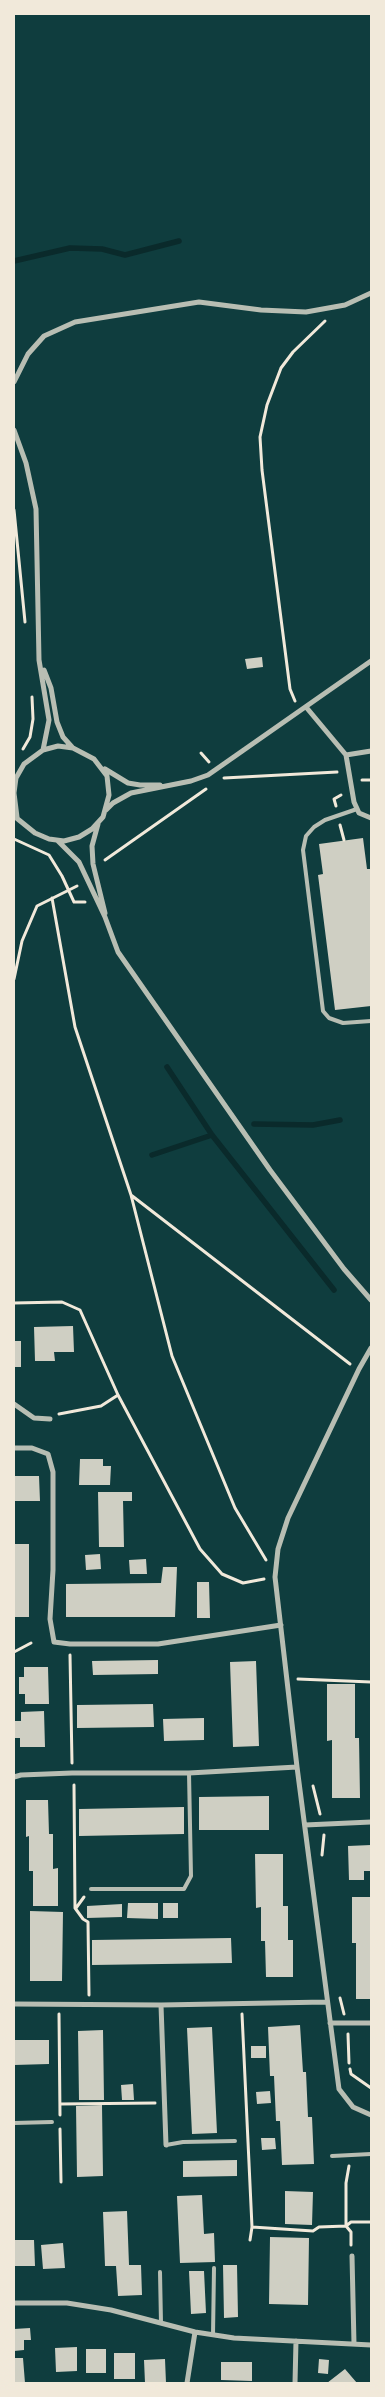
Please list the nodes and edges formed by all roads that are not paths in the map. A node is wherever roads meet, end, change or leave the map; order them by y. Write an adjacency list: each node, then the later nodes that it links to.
1 (371, 293): 2 (street)
2 (14, 382)
3 (14, 430): 4 (street)
4 (39, 660): 7 (street); 8 (street)
5 (371, 661): 6 (street)
6 (304, 708): 10 (street); 13 (street)
7 (73, 748): 8 (street); 11 (street)
8 (43, 750): 12 (street)
9 (371, 751): 10 (street)
10 (346, 755): 14 (street)
11 (101, 766): 13 (street); 15 (street)
12 (15, 779): 16 (street)
13 (175, 784): 15 (street)
14 (357, 809): 17 (street); 21 (lane)
15 (106, 810): 18 (street)
16 (15, 816): 19 (street)
17 (371, 818)
18 (98, 824): 19 (street); 20 (street)
19 (58, 841): 20 (street)
20 (105, 917): 22 (street)
21 (371, 1021)
22 (371, 1300)
23 (371, 1348): 27 (street)
24 (14, 1404): 25 (street)
25 (50, 1419)
26 (14, 1448): 27 (street)
27 (281, 1625): 28 (street)
28 (297, 1767): 29 (street); 32 (street)
29 (189, 1773): 30 (street); 33 (lane)
30 (14, 1777)
31 (371, 1822): 32 (street)
32 (305, 1825): 34 (street)
33 (91, 1889)
34 (326, 2002): 36 (street); 37 (street)
35 (14, 2004): 36 (street)
36 (161, 2005): 43 (street)
37 (330, 2023): 38 (street); 39 (street)
38 (371, 2023)
39 (371, 2115)
40 (14, 2122): 41 (lane)
41 (52, 2122)
42 (235, 2141): 43 (lane)
43 (166, 2145)
44 (371, 2154): 45 (lane)
45 (332, 2156)
46 (352, 2256): 54 (street)
47 (214, 2268): 52 (lane)
48 (160, 2272): 50 (lane)
49 (14, 2303): 50 (street)
50 (161, 2323): 51 (street)
51 (195, 2332): 52 (street); 56 (street)
52 (213, 2335): 53 (street)
53 (296, 2341): 54 (street); 57 (street)
54 (354, 2344): 55 (street)
55 (371, 2345)
56 (187, 2383)
57 (294, 2383)

